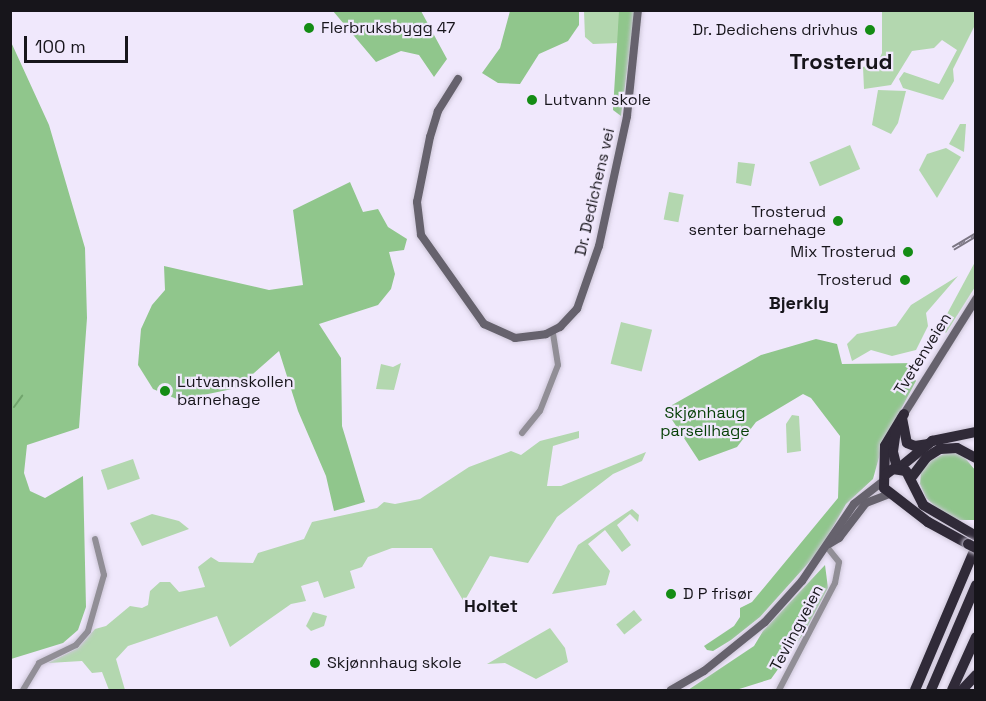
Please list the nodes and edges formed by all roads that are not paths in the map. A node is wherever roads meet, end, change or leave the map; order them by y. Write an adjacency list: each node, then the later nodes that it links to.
1 (638, 10): 4 (street, Dr. Dedichens vei)
2 (458, 79): 4 (street)
3 (975, 299): 5 (street, Tvetenveien)
4 (553, 332): 7 (street)
5 (901, 419): 8 (highway); 10 (highway, Tvetenveien); 11 (highway, Tvetenveien)
6 (975, 432): 8 (highway)
7 (522, 433)
8 (929, 447): 9 (highway); 10 (highway); 12 (highway)
9 (975, 458)
10 (898, 468): 11 (highway); 12 (highway)
11 (884, 478): 13 (highway, Tvetenveien); 16 (street)
12 (911, 481): 13 (highway); 15 (highway)
13 (893, 495): 15 (highway, Tvetenveien); 16 (street)
14 (95, 538): 20 (street)
15 (973, 542): 23 (highway)
16 (828, 546): 21 (street); 22 (street, Tevlingveien)
17 (975, 585): 24 (highway)
18 (975, 637): 25 (highway)
19 (975, 675): 26 (highway)
20 (23, 690)
21 (671, 690)
22 (778, 690)
23 (915, 690)
24 (931, 690)
25 (952, 690)
26 (962, 690)

